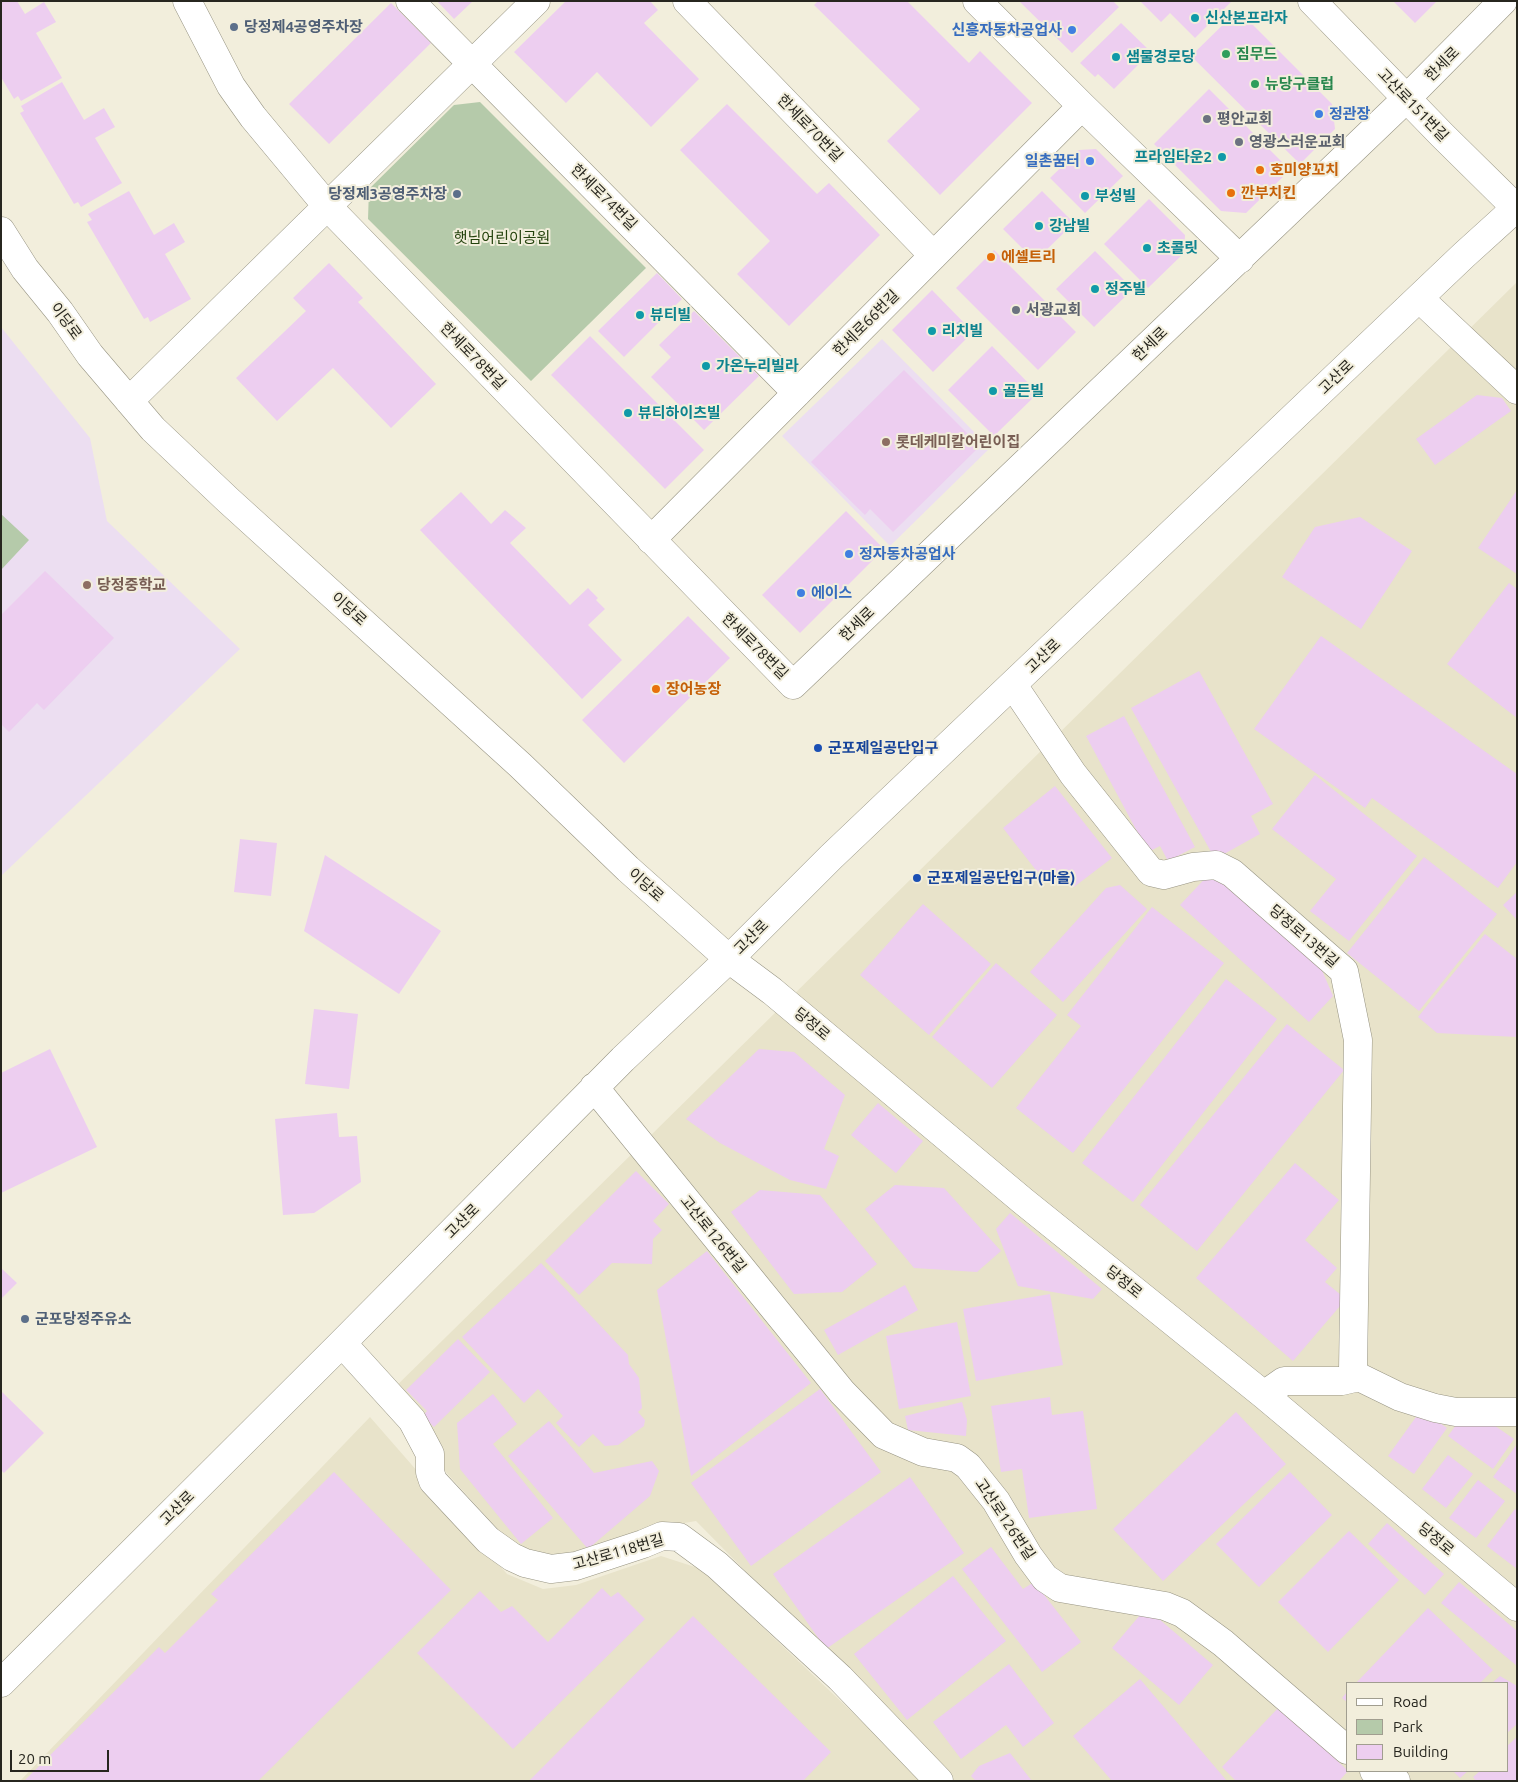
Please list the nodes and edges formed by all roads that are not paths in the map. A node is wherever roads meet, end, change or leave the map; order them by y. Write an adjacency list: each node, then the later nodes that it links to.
1 (187, 1): 11 (street, 한세로78번길)
2 (410, 1): 8 (street, 한세로74번길)
3 (536, 1): 8 (street)
4 (687, 1): 14 (street, 한세로70번길)
5 (978, 1): 10 (street)
6 (1312, 1): 9 (street, 고산로151번길)
7 (1504, 1): 9 (street, 한세로)
8 (472, 64): 11 (street); 18 (street, 한세로74번길)
9 (1407, 98): 12 (street, 고산로151번길); 15 (street, 한세로)
10 (1082, 106): 14 (street, 한세로66번길); 15 (street)
11 (327, 206): 19 (street); 20 (street, 한세로78번길)
12 (1516, 208): 16 (street, 고산로)
13 (1, 231): 19 (street, 이당로)
14 (933, 255): 18 (street, 한세로66번길)
15 (1240, 259): 22 (street, 한세로)
16 (1419, 298): 17 (street); 21 (street, 고산로)
17 (1517, 390)
18 (797, 392): 20 (street, 한세로66번길)
19 (129, 401): 23 (street, 이당로)
20 (651, 540): 22 (street, 한세로78번길)
21 (1013, 684): 23 (street, 고산로); 26 (street, 당정로13번길)
22 (793, 685)
23 (729, 959): 24 (street, 고산로); 27 (street, 당정로)
24 (594, 1087): 25 (street, 고산로); 31 (street, 고산로126번길)
25 (342, 1344): 30 (street, 고산로); 33 (street, 고산로118번길)
26 (1359, 1377): 27 (street); 28 (street)
27 (1264, 1395): 29 (street, 당정로)
28 (1517, 1412)
29 (1517, 1607)
30 (1, 1683)
31 (1346, 1749)
32 (1376, 1772): 34 (street)
33 (940, 1781)
34 (1396, 1781)

